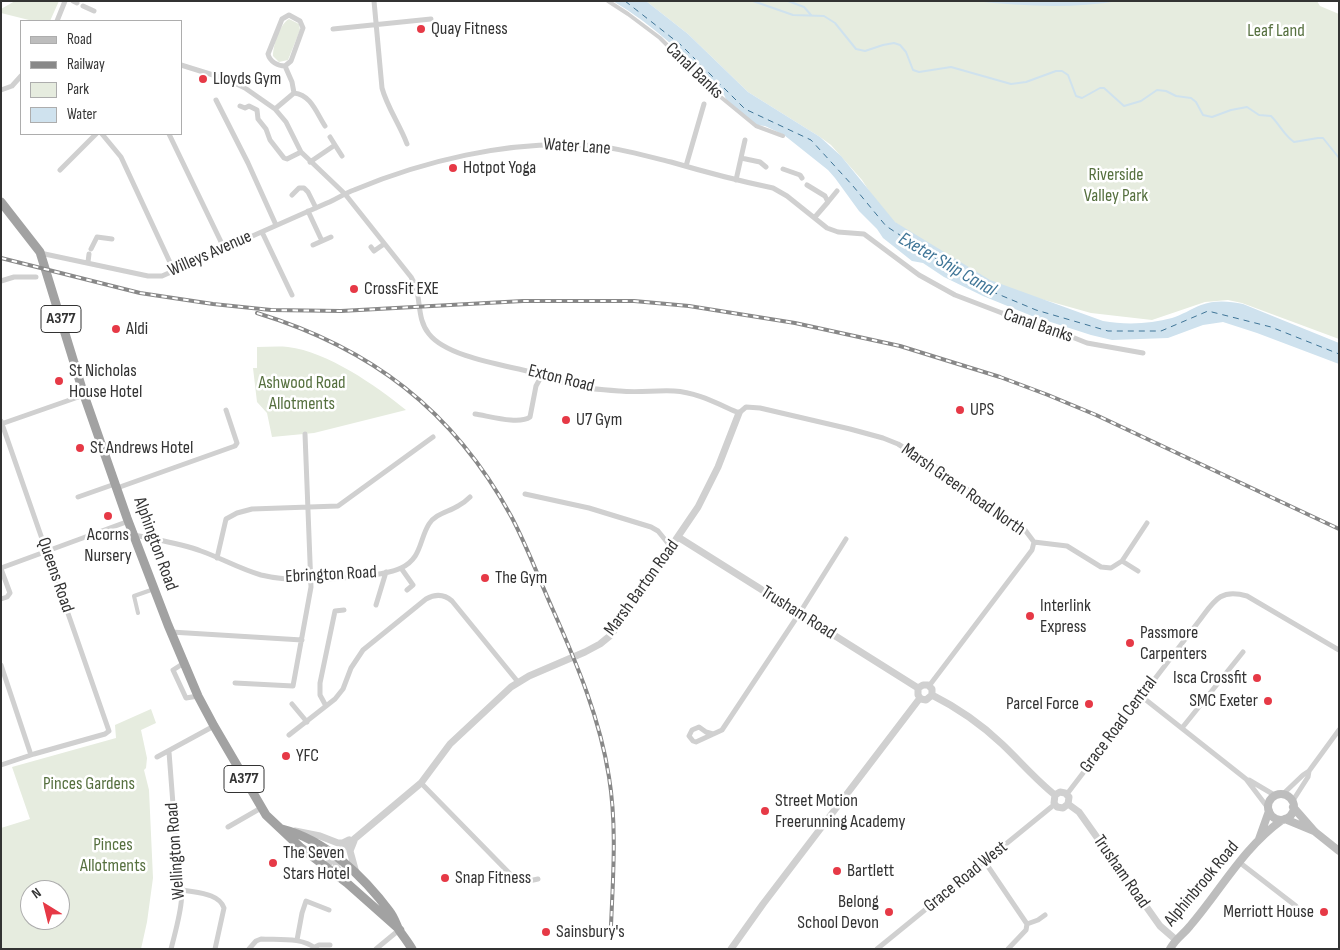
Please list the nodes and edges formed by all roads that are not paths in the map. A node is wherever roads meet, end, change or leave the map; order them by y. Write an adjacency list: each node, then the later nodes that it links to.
1 (65, 1): 7 (street)
2 (374, 1): 8 (street)
3 (608, 1): 23 (street, Canal Banks)
4 (83, 6): 5 (street)
5 (94, 11)
6 (431, 19): 8 (street)
7 (57, 20)
8 (376, 23): 9 (street); 26 (street)
9 (333, 28)
10 (182, 65): 18 (street)
11 (285, 66): 11 (street); 14 (street)
12 (20, 77): 13 (street)
13 (1, 90)
14 (294, 93): 18 (street); 19 (street)
15 (216, 100): 47 (street)
16 (704, 104): 32 (street)
17 (240, 106): 28 (street)
18 (275, 109): 28 (street)
19 (325, 126)
20 (95, 135): 35 (street)
21 (103, 135): 59 (street)
22 (170, 135): 56 (street)
23 (783, 136)
24 (330, 138): 27 (street)
25 (745, 140): 30 (street)
26 (408, 144)
27 (335, 145): 29 (street); 31 (street)
28 (301, 152): 31 (street)
29 (342, 156)
30 (741, 158): 33 (street); 37 (street)
31 (310, 162): 40 (street)
32 (686, 166): 37 (street, Water Lane); 40 (street, Water Lane)
33 (766, 167)
34 (783, 169): 36 (street)
35 (60, 170)
36 (802, 178)
37 (736, 180): 46 (street, Water Lane)
38 (807, 185): 43 (street)
39 (837, 191): 43 (street)
40 (345, 194): 44 (street, Willeys Avenue); 54 (street)
41 (292, 195): 44 (street)
42 (1, 202): 57 (highway, A377)
43 (828, 202): 46 (street)
44 (316, 208): 45 (street, Willeys Avenue)
45 (308, 211): 47 (street, Willeys Avenue); 52 (street)
46 (815, 218): 49 (street, Water Lane)
47 (276, 225): 48 (street, Willeys Avenue)
48 (262, 232): 56 (street, Willeys Avenue); 62 (street)
49 (864, 234): 63 (street, Canal Banks)
50 (331, 237): 52 (street)
51 (112, 239): 58 (street)
52 (322, 241): 53 (street)
53 (313, 244)
54 (384, 244): 55 (street); 64 (street, Exton Road)
55 (370, 247)
56 (224, 248): 59 (street, Willeys Avenue)
57 (40, 252): 58 (street, Willeys Avenue); 65 (highway, Alphington Road / A377)
58 (88, 262): 59 (street, Willeys Avenue)
59 (174, 270)
60 (36, 277): 61 (street)
61 (1, 280)
62 (292, 295)
63 (1143, 354)
64 (542, 375): 67 (street, Exton Road); 68 (street)
65 (84, 395): 69 (street); 72 (highway, Alphington Road / A377)
66 (226, 410): 72 (street)
67 (739, 412): 80 (street, Marsh Barton Road); 82 (street, Marsh Green Road North)
68 (476, 414)
69 (2, 422): 84 (street, Queens Road)
70 (305, 434): 76 (street)
71 (433, 437): 76 (street)
72 (116, 486): 74 (street); 77 (highway, Alphington Road / A377)
73 (524, 494): 83 (street)
74 (78, 497)
75 (470, 498): 88 (street, Ebrington Road)
76 (309, 507): 85 (street); 91 (street)
77 (129, 521): 79 (highway, Alphington Road / A377); 84 (street)
78 (1147, 523): 86 (street)
79 (134, 535): 85 (street, Ebrington Road); 92 (highway, Alphington Road / A377)
80 (678, 537): 83 (street, Marsh Barton Road); 98 (street, Trusham Road)
81 (846, 539): 98 (street)
82 (1034, 542): 86 (street); 106 (street, Marsh Green Road North)
83 (671, 547): 104 (street, Marsh Barton Road)
84 (47, 551): 87 (street); 120 (street, Queens Road)
85 (217, 558): 91 (street, Ebrington Road)
86 (1122, 561): 89 (street)
87 (1, 568): 94 (street)
88 (401, 568): 90 (street, Ebrington Road); 93 (street)
89 (1138, 571)
90 (386, 572): 91 (street, Ebrington Road); 95 (street)
91 (311, 579): 100 (street)
92 (154, 589): 97 (street); 99 (highway, Alphington Road / A377)
93 (408, 590)
94 (1, 600)
95 (376, 605)
96 (344, 610): 112 (street)
97 (138, 613)
98 (799, 614): 107 (street, Trusham Road); 117 (street)
99 (171, 632): 100 (street); 114 (highway, Alphington Road / A377)
100 (302, 640): 105 (street)
101 (1339, 650): 109 (street, Grace Road Central)
102 (1243, 652): 115 (street)
103 (1, 665): 120 (street)
104 (518, 682): 112 (street); 125 (street, Marsh Barton Road)
105 (235, 683)
106 (929, 686): 107 (street); 108 (street)
107 (918, 688): 110 (street)
108 (932, 695): 110 (street); 127 (street)
109 (1140, 696): 115 (street); 126 (street, Grace Road Central)
110 (920, 698): 164 (street)
111 (292, 704): 113 (street)
112 (326, 706): 113 (street)
113 (306, 722): 118 (street)
114 (214, 726): 119 (street); 132 (highway, Alphington Road / A377)
115 (1182, 728): 124 (street)
116 (1339, 730): 123 (street)
117 (713, 734)
118 (289, 735)
119 (169, 752): 121 (street); 149 (street, Wellington Road)
120 (31, 755): 122 (street)
121 (157, 757)
122 (1, 765)
123 (1309, 771): 128 (street); 131 (street)
124 (1246, 779): 128 (street); 133 (street)
125 (421, 783): 139 (street, Marsh Barton Road); 147 (street)
126 (1066, 794): 127 (street); 130 (street)
127 (1055, 795): 129 (street)
128 (1279, 795): 131 (main road); 133 (main road)
129 (1055, 804): 130 (street); 143 (street, Grace Road West)
130 (1068, 804): 155 (street, Trusham Road)
131 (1293, 804): 134 (main road); 138 (main road)
132 (261, 808): 135 (street); 136 (highway, Alphington Road / A377)
133 (1268, 809): 134 (main road); 140 (main road, Alphinbrook Road)
134 (1284, 820): 138 (main road); 140 (main road, Alphinbrook Road)
135 (228, 827)
136 (280, 828): 137 (highway, Alphington Road / A377); 145 (highway, Alphington Road / A377)
137 (292, 831): 139 (street, Marsh Barton Road); 142 (highway, Alphington Road / A377)
138 (1314, 831): 141 (main road)
139 (359, 835): 142 (street, Marsh Barton Road); 146 (street)
140 (1259, 839): 144 (main road, Alphinbrook Road)
141 (1339, 851)
142 (337, 855): 145 (street, Marsh Barton Road); 146 (highway, Alphington Road / A377); 148 (street)
143 (985, 862): 153 (street); 165 (street, Grace Road West)
144 (1239, 862): 150 (street); 155 (main road, Alphinbrook Road)
145 (326, 866): 148 (highway, Alphington Road / A377)
146 (356, 873): 154 (highway, Alphington Road / A377)
147 (538, 878)
148 (347, 882): 154 (highway, Alphington Road / A377)
149 (183, 890): 159 (street, Wellington Road); 160 (street)
150 (1296, 906)
151 (330, 910): 156 (street)
152 (1044, 915): 153 (street)
153 (1027, 924): 166 (street)
154 (400, 930): 162 (street); 163 (highway, Alphington Road / A377)
155 (1175, 939): 167 (main road, Alphinbrook Road)
156 (297, 940): 158 (street); 161 (street)
157 (330, 945): 158 (street)
158 (316, 948)
159 (171, 949)
160 (215, 949)
161 (249, 949)
162 (376, 949)
163 (412, 949)
164 (731, 949)
165 (877, 949)
166 (1008, 949)
167 (1170, 949)

